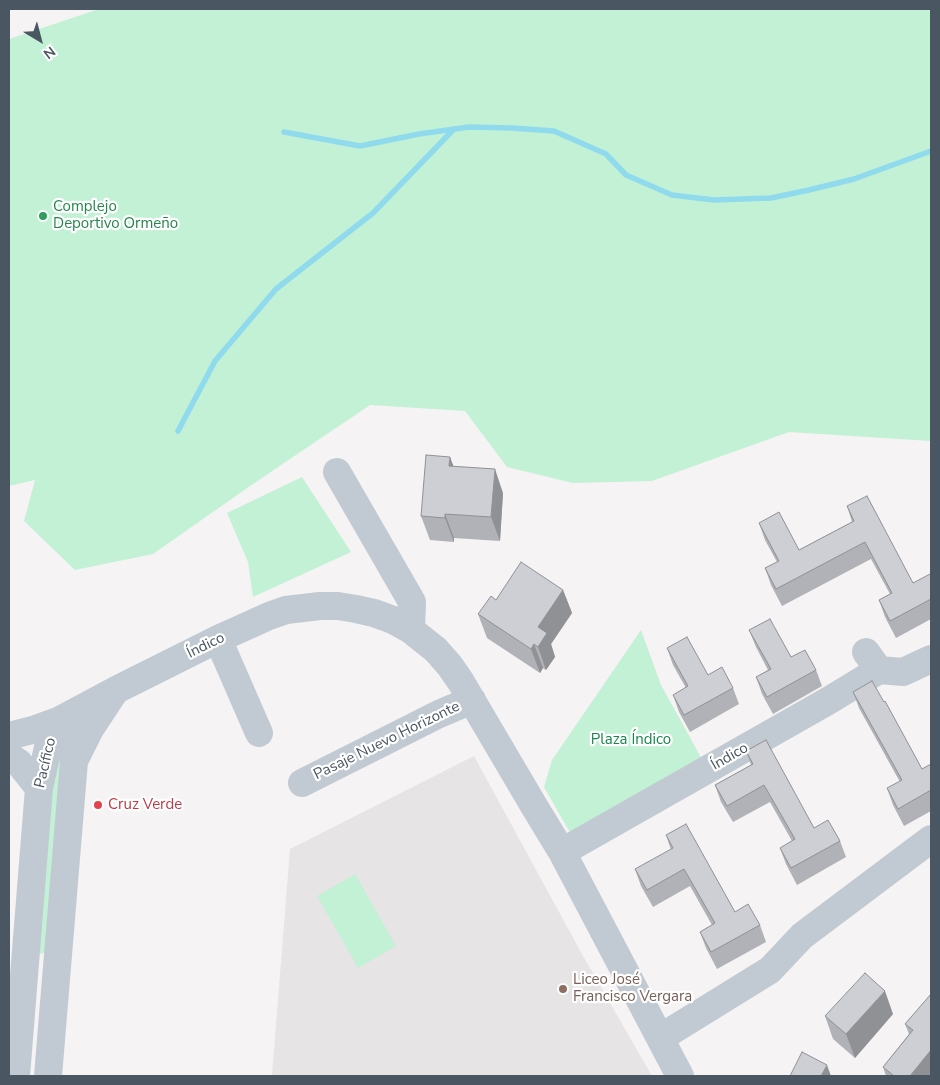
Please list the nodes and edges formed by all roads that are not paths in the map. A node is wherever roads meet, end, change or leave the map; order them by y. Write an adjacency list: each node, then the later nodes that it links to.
1 (337, 472): 2 (street)
2 (411, 630): 3 (street, Índico); 6 (street, Índico)
3 (218, 639): 5 (street, Índico); 8 (street)
4 (931, 659): 15 (street, Índico)
5 (116, 690): 7 (street, Índico); 11 (street)
6 (472, 700): 12 (street, Pasaje Nuevo Horizonte); 15 (street, Índico)
7 (58, 721): 9 (street, Índico); 11 (street, Pacífico); 13 (street, Pacífico)
8 (259, 733)
9 (9, 736)
10 (9, 756): 13 (street)
11 (74, 761): 18 (street, Pacífico)
12 (302, 783)
13 (39, 788): 17 (street, Pacífico)
14 (931, 839): 16 (street)
15 (562, 852): 16 (street, Índico)
16 (660, 1038): 19 (street, Índico)
17 (16, 1076)
18 (48, 1076)
19 (680, 1076)

